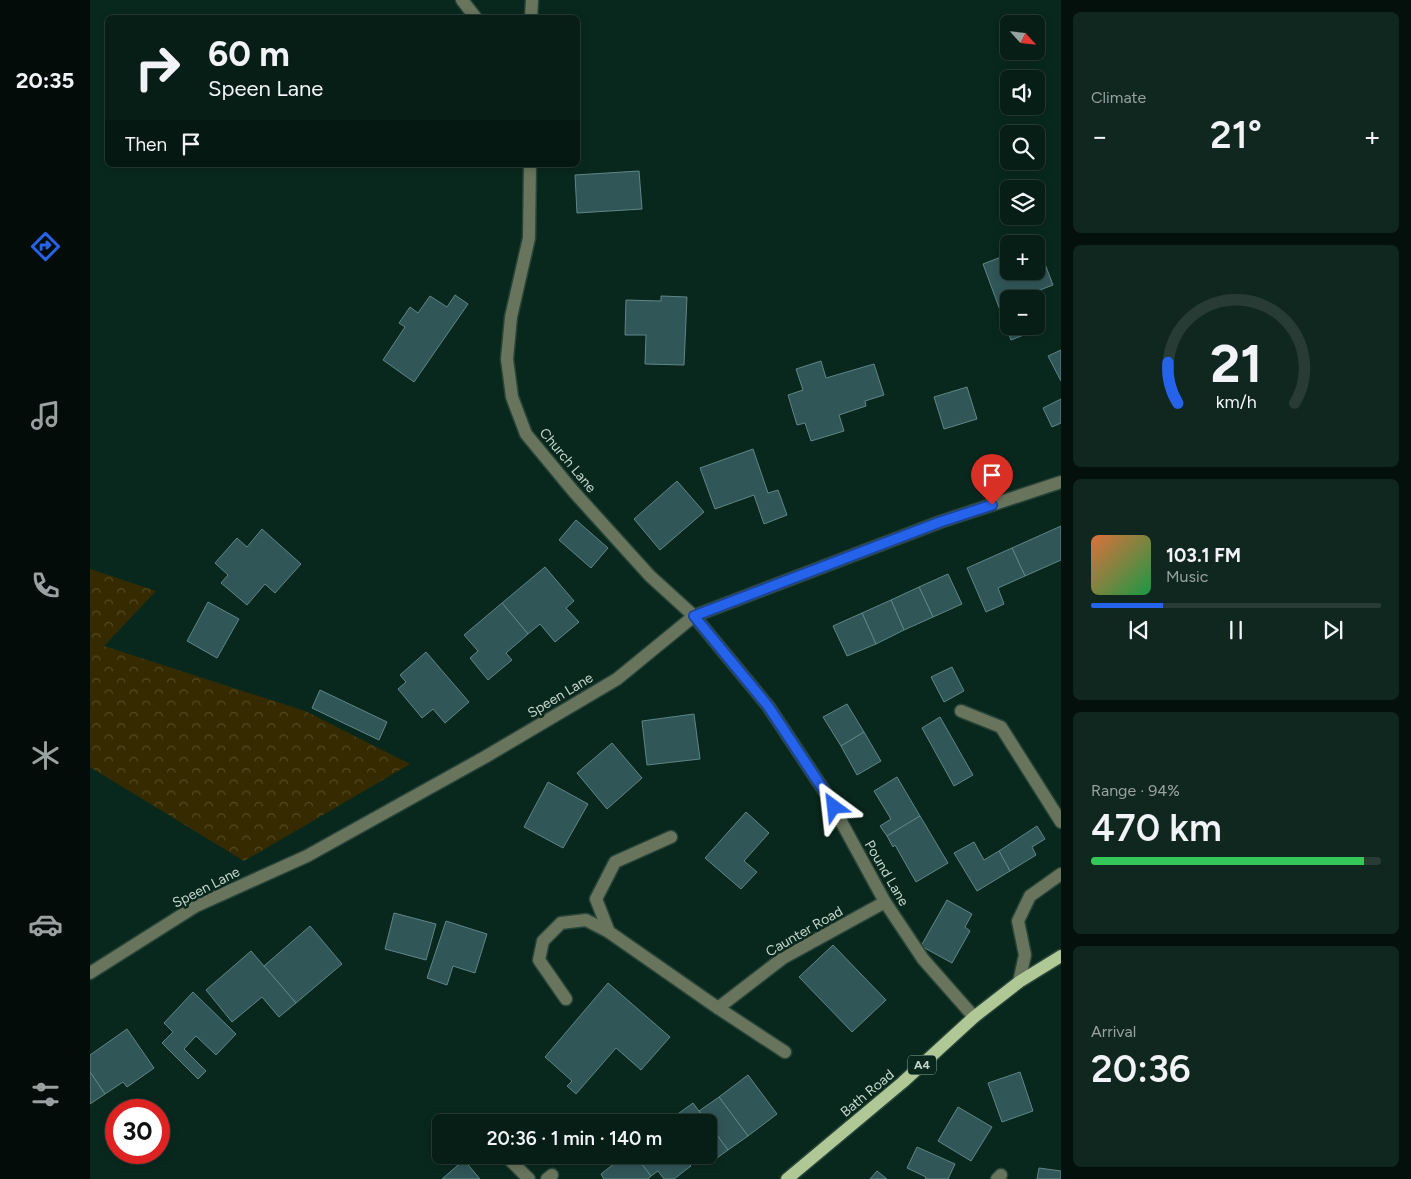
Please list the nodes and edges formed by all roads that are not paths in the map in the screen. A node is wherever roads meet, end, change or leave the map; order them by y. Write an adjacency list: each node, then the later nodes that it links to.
1 (462, 0): 3 (street)
2 (532, 0): 4 (street)
3 (474, 15)
4 (531, 15)
5 (530, 167): 7 (street, Church Lane)
6 (1061, 482): 7 (street, Speen Lane)
7 (694, 616): 12 (street, Pound Lane); 15 (street, Speen Lane)
8 (961, 711): 9 (street)
9 (1061, 822)
10 (672, 837): 13 (street)
11 (1061, 874): 16 (street)
12 (885, 902): 18 (street, Caunter Road); 19 (street, Pound Lane)
13 (610, 932): 17 (street); 18 (street)
14 (1061, 956): 16 (main road, Bath Road / A4)
15 (90, 972)
16 (1019, 982): 19 (main road, Bath Road / A4)
17 (566, 999)
18 (718, 1008): 20 (street)
19 (974, 1018): 23 (main road, Bath Road / A4)
20 (785, 1052)
21 (514, 1164): 22 (street)
22 (529, 1179)
23 (787, 1179)

